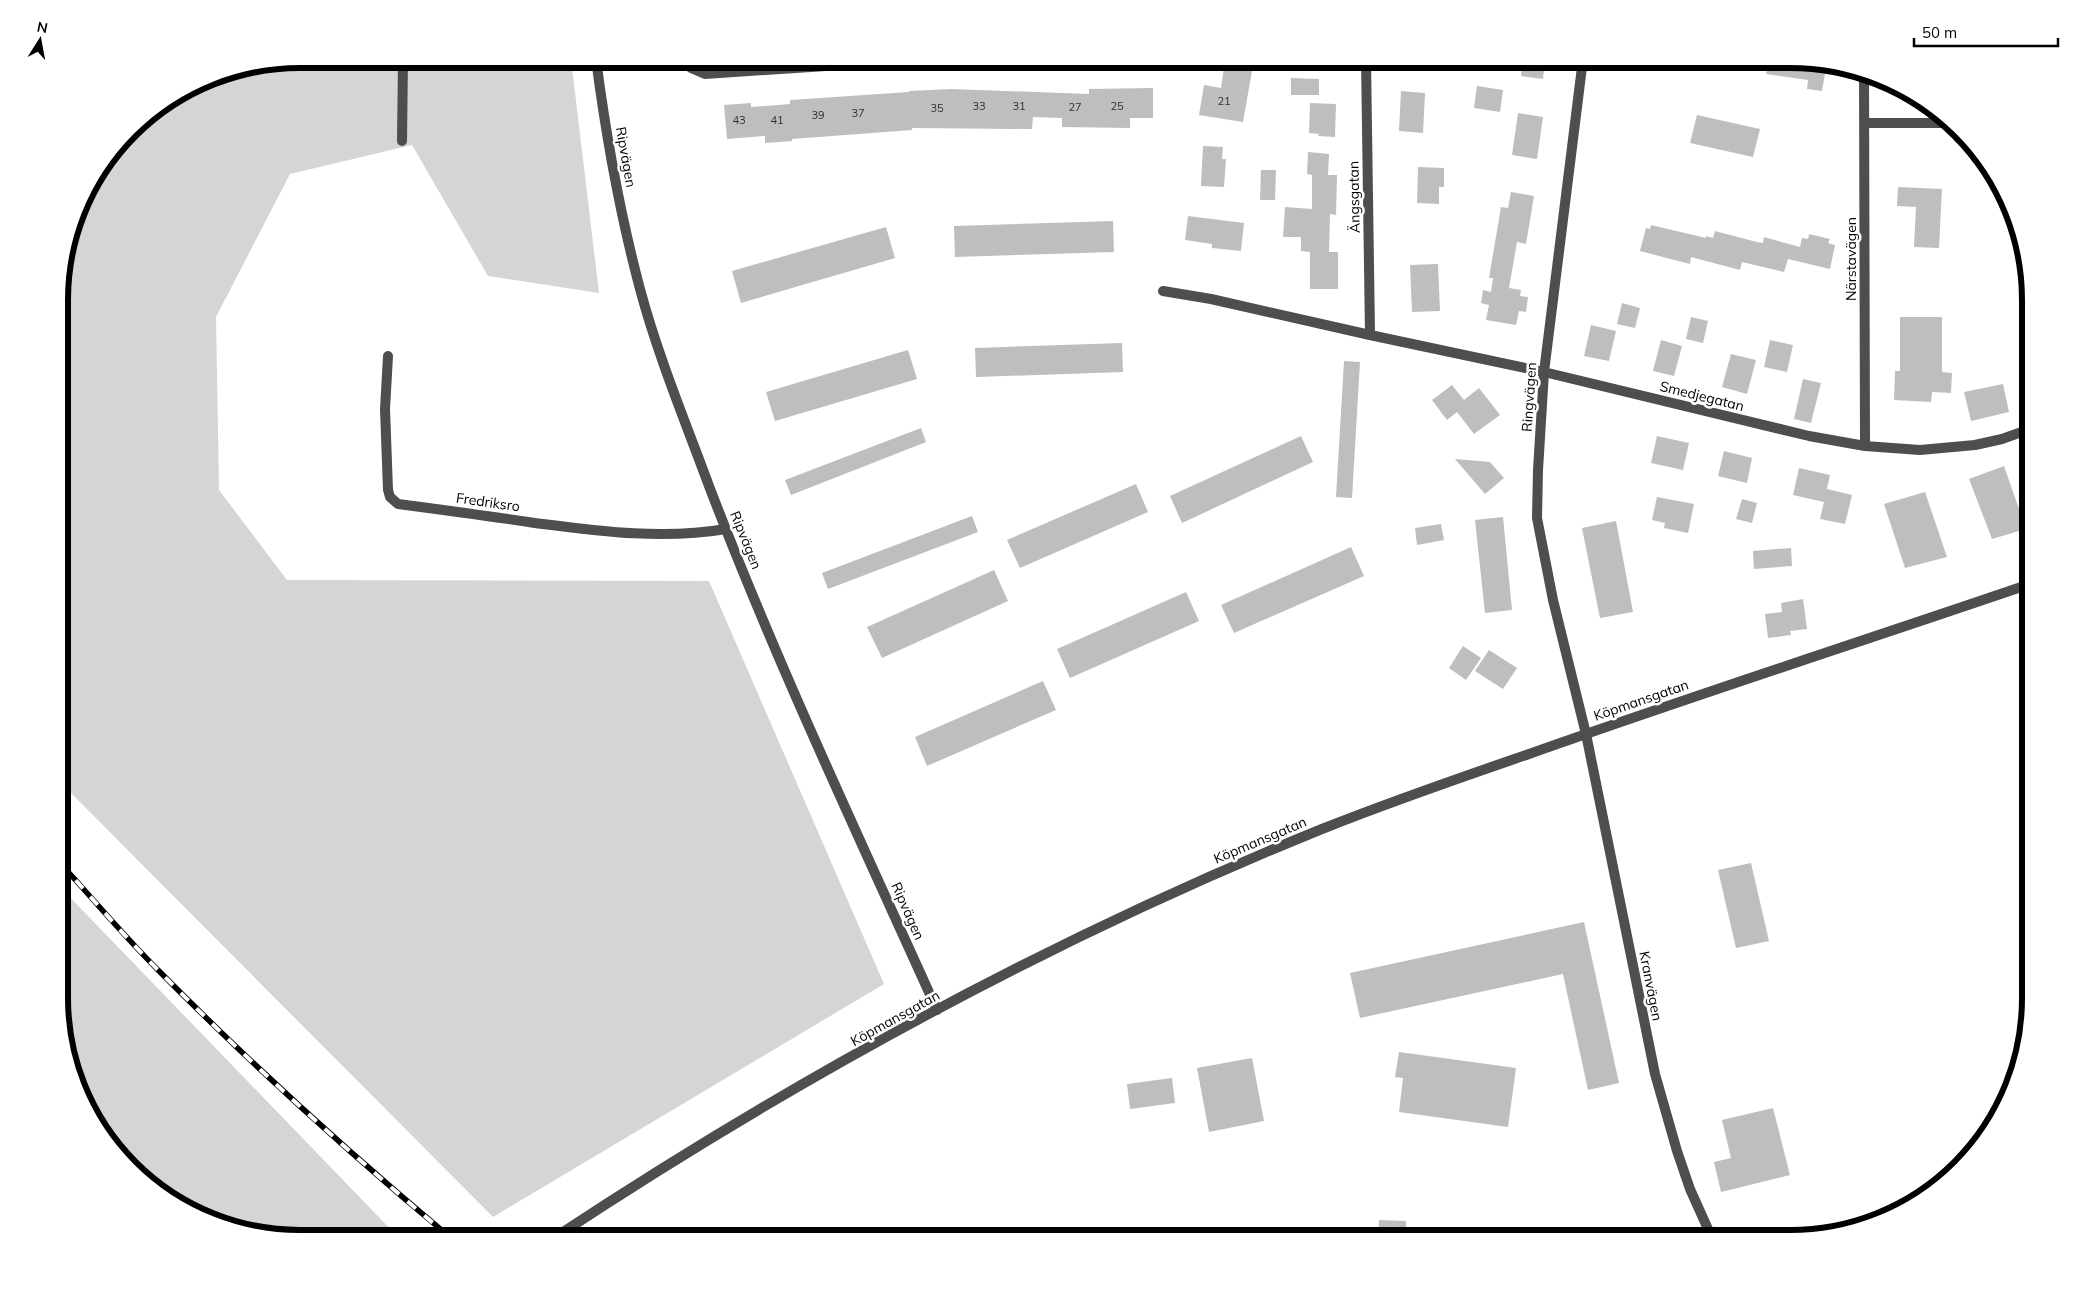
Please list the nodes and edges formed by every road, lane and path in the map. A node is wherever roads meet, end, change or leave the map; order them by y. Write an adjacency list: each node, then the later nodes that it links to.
1 (403, 68): 10 (street)
2 (597, 68): 17 (street, Ripvägen)
3 (691, 68): 4 (street)
4 (796, 68)
5 (1366, 68): 12 (street, Ängsgatan)
6 (1582, 68): 14 (street, Ringvägen)
7 (1864, 80): 8 (street, Närstavägen)
8 (1865, 123): 9 (street); 16 (street, Närstavägen)
9 (1940, 123)
10 (402, 141)
11 (1163, 291): 12 (street, Smedjegatan)
12 (1370, 335): 14 (street, Smedjegatan)
13 (388, 356): 17 (street, Fredriksro)
14 (1544, 372): 16 (street, Smedjegatan); 19 (street, Ringvägen)
15 (2022, 432): 16 (street, Smedjegatan)
16 (1865, 446)
17 (726, 529): 20 (street, Ripvägen)
18 (2022, 587): 19 (street, Köpmansgatan)
19 (1586, 734): 20 (street, Köpmansgatan); 22 (street, Kranvägen)
20 (937, 1010): 21 (street, Köpmansgatan)
21 (566, 1230)
22 (1708, 1230)

